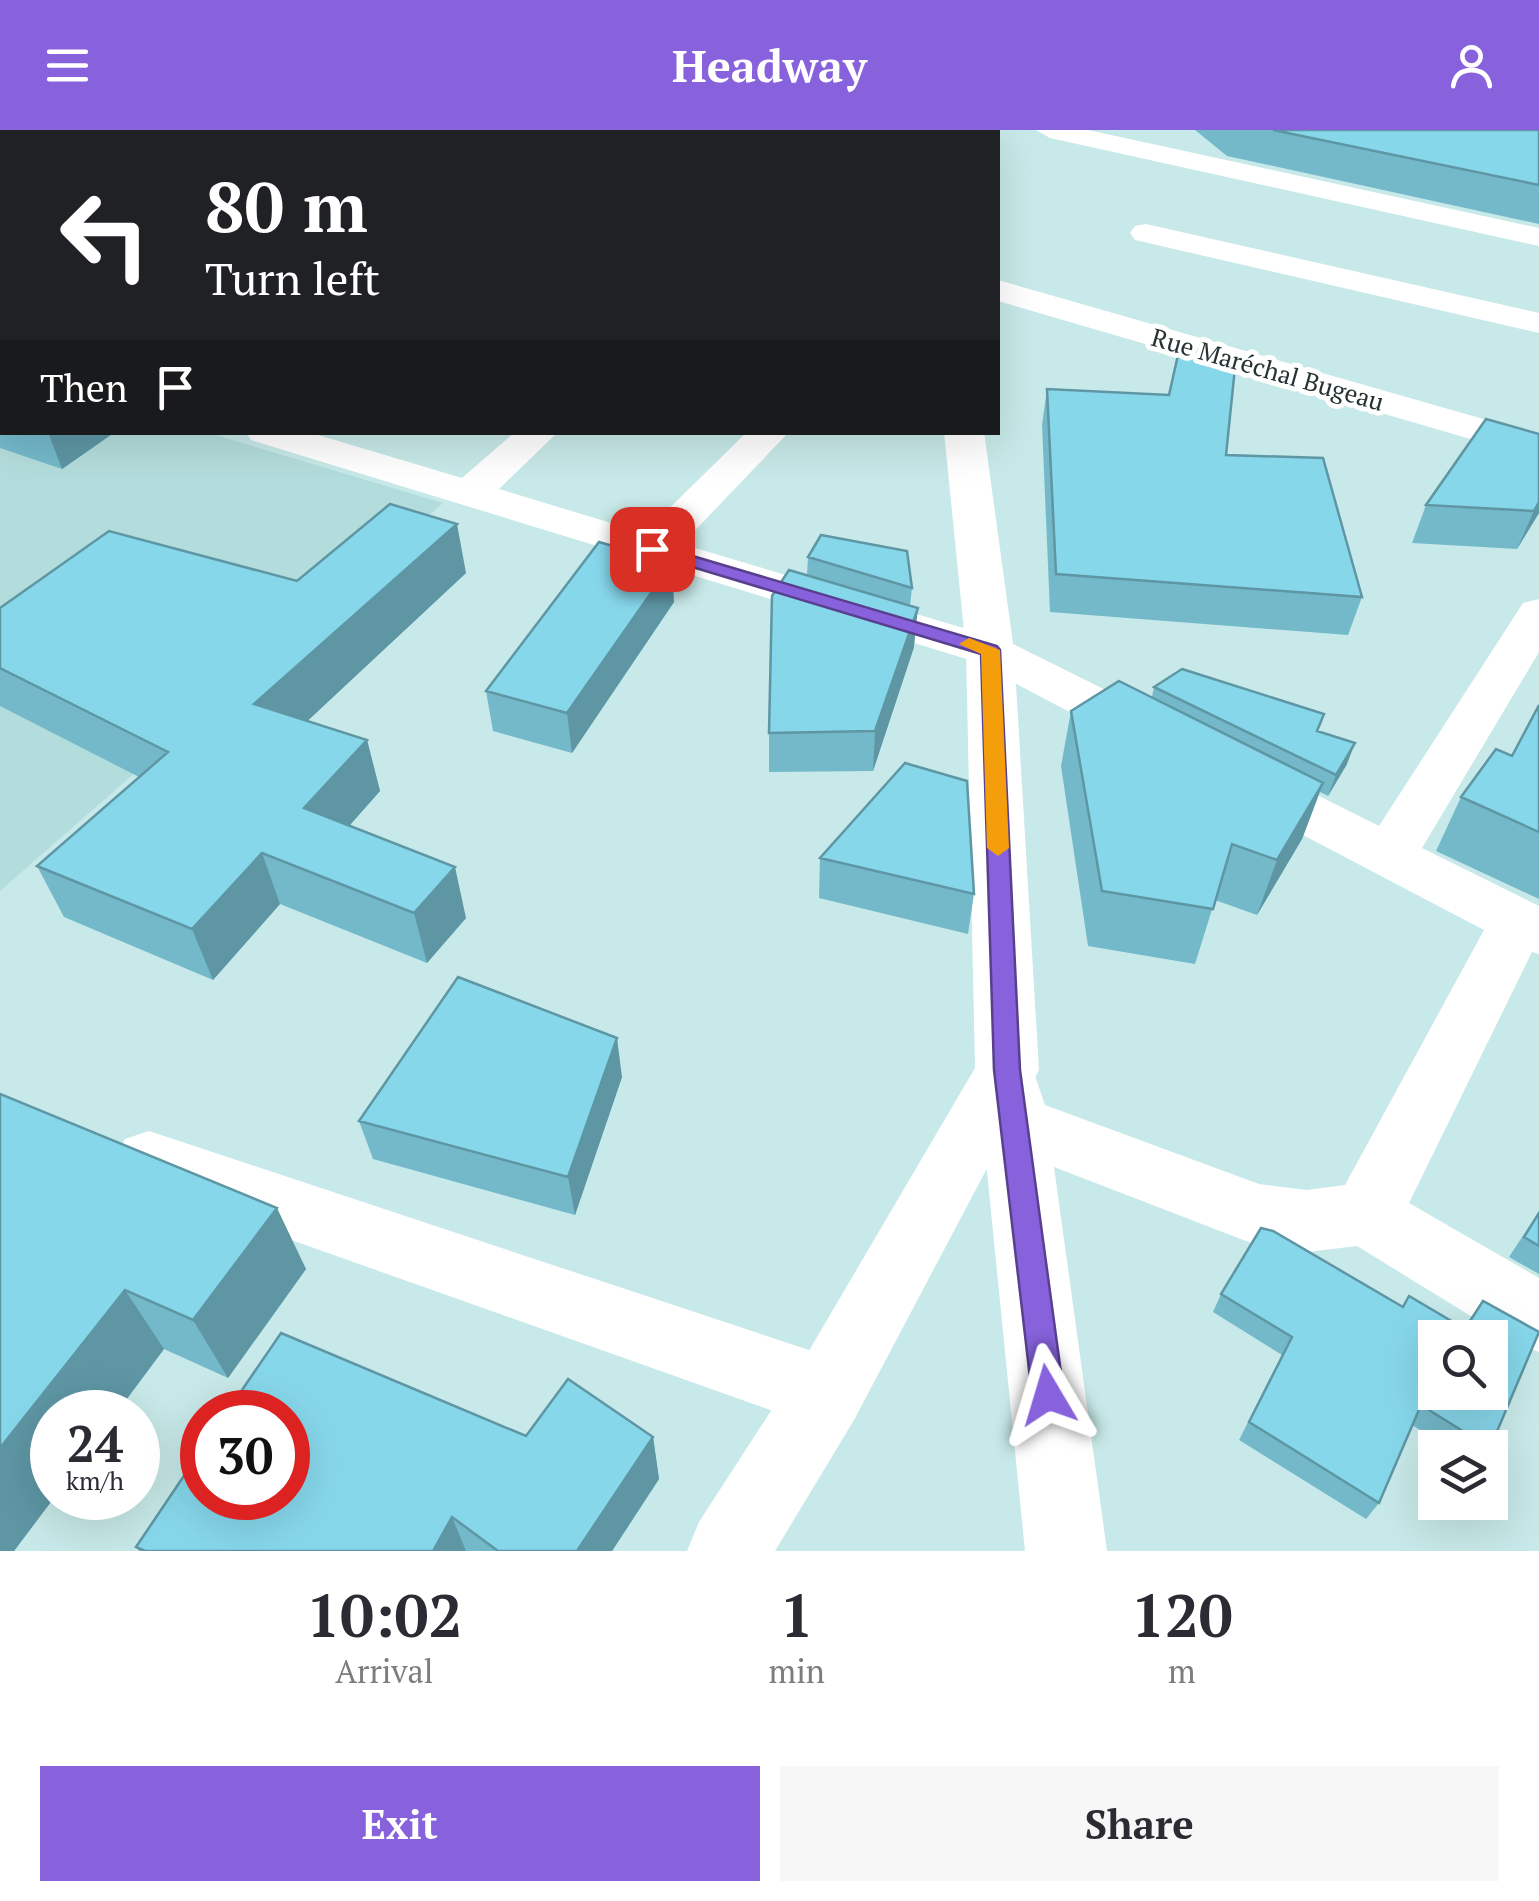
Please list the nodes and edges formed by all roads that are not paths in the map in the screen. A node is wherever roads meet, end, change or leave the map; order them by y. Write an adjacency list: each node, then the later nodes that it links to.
1 (1050, 130): 3 (street)
2 (1224, 132): 3 (street)
3 (1196, 160): 5 (street)
4 (1146, 234): 7 (street)
5 (1539, 237)
6 (1000, 291): 12 (street, Rue Maréchal Bugeau)
7 (1539, 323)
8 (275, 435): 13 (street)
9 (536, 435): 13 (street)
10 (767, 435): 14 (street)
11 (964, 435): 16 (street)
12 (1539, 447)
13 (469, 494): 14 (street)
14 (652, 549): 16 (street)
15 (1539, 613): 17 (street)
16 (990, 650): 17 (street); 19 (street)
17 (1390, 856): 18 (street)
18 (1528, 927): 21 (street)
19 (1012, 1096): 21 (street); 23 (street); 25 (street)
20 (94, 1141): 23 (street)
21 (1365, 1214): 22 (street)
22 (1539, 1317)
23 (828, 1393): 24 (street)
24 (728, 1551)
25 (1066, 1551)

